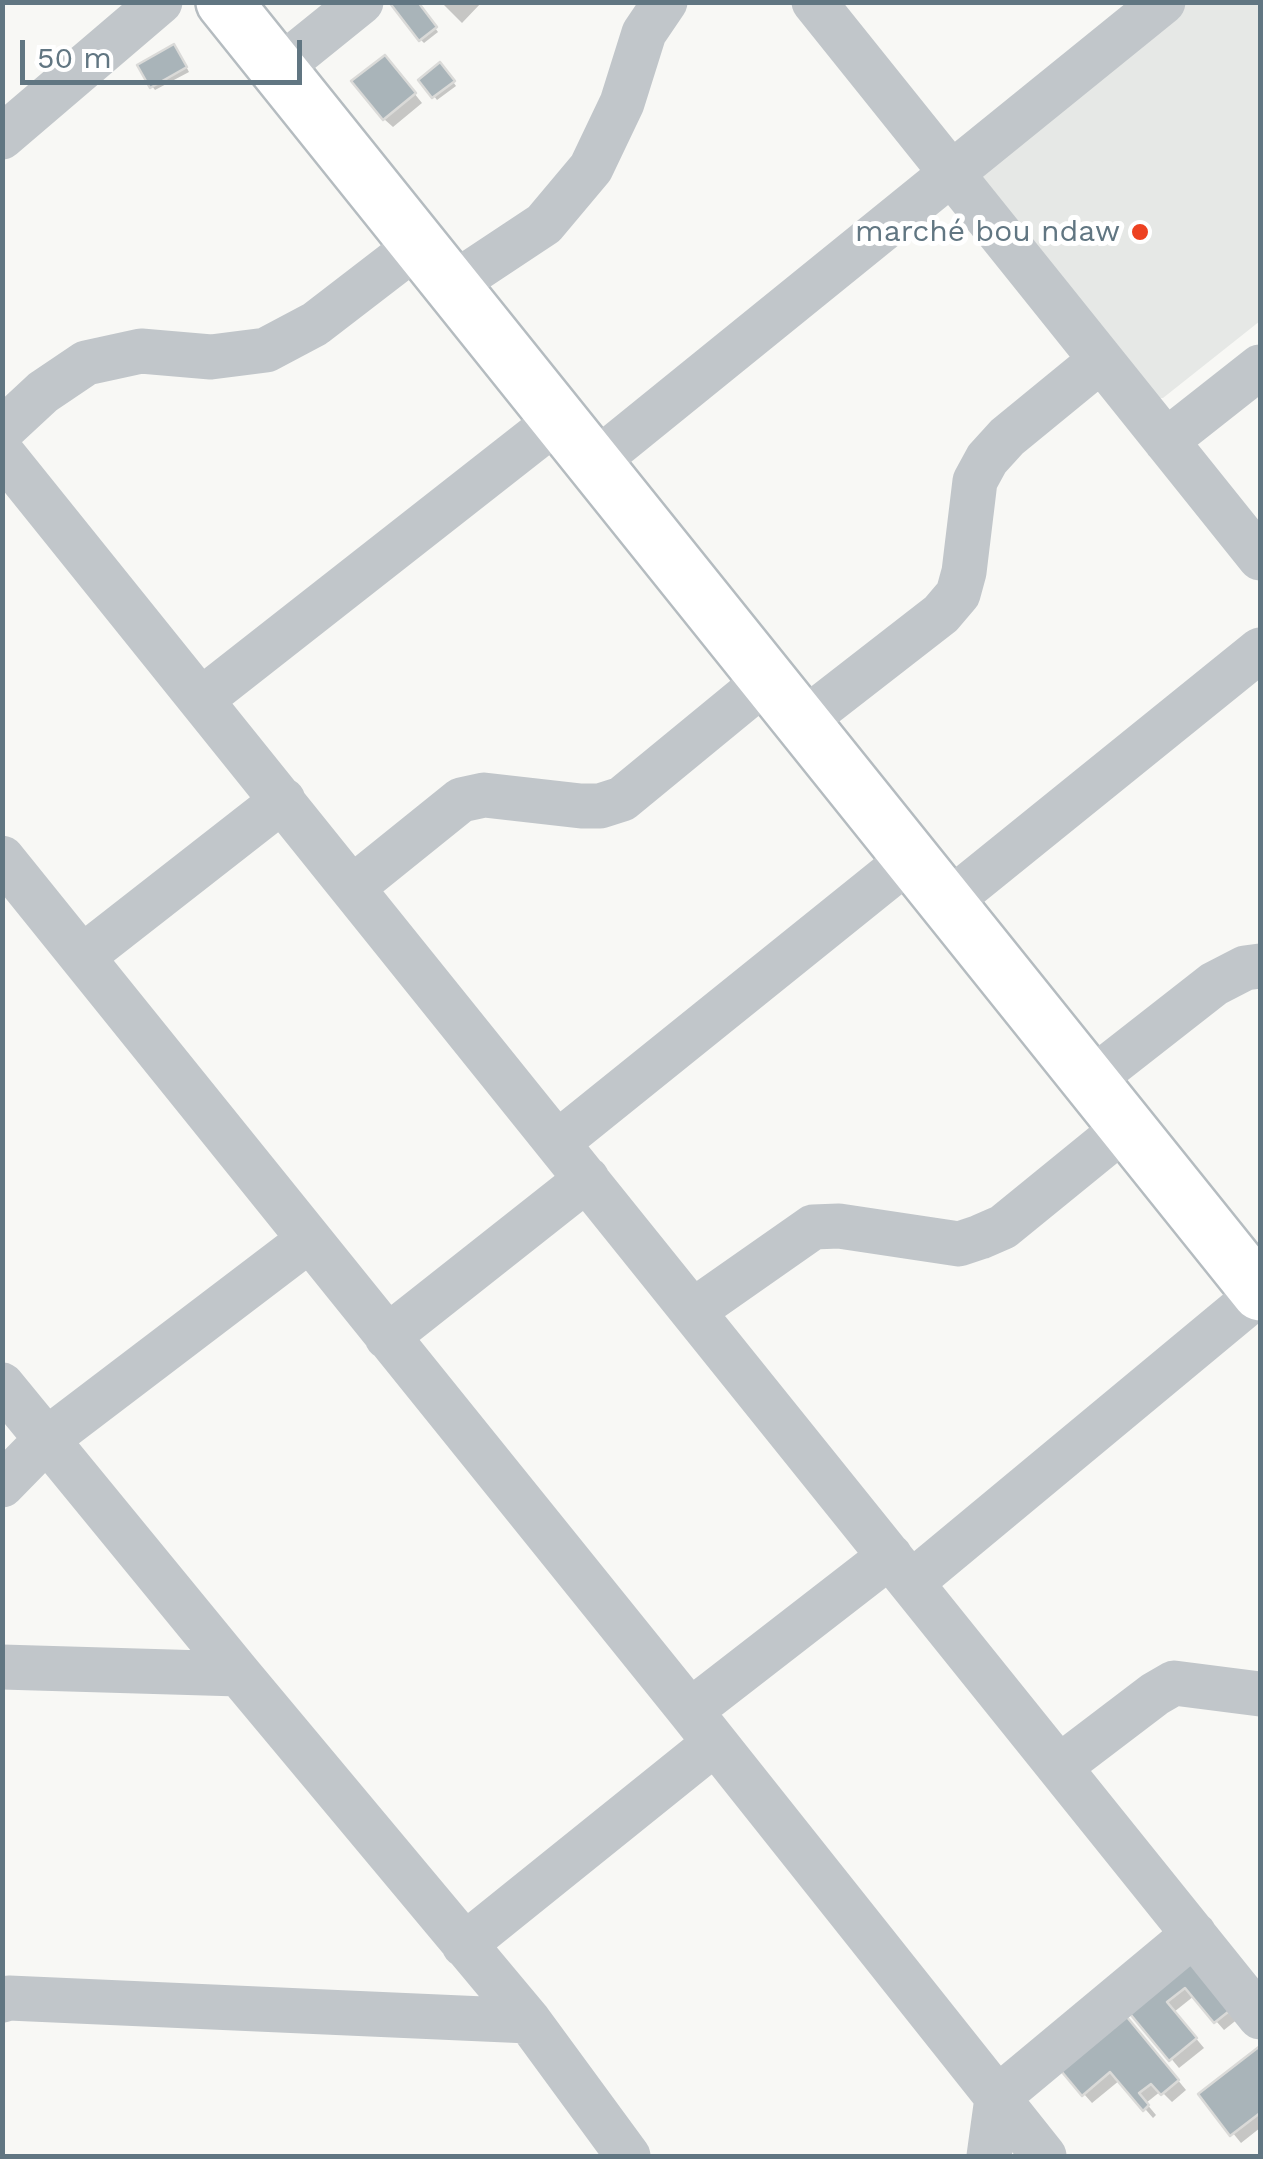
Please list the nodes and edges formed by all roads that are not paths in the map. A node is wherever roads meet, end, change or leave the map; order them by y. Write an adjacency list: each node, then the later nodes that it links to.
1 (160, 2): 8 (street)
2 (224, 2): 7 (main road)
3 (362, 2): 7 (street)
4 (665, 2): 10 (street)
5 (814, 2): 9 (street)
6 (1164, 2): 9 (street)
7 (278, 69): 10 (main road)
8 (2, 137)
9 (952, 174): 11 (street); 17 (street)
10 (435, 265): 13 (main road); 14 (street)
11 (1101, 360): 15 (street); 22 (street)
12 (1260, 367): 15 (street)
13 (559, 420): 17 (main road); 21 (street)
14 (2, 430)
15 (1166, 441): 18 (street)
16 (2, 453): 21 (street)
17 (594, 462): 20 (main road)
18 (1260, 558)
19 (1260, 650): 27 (street)
20 (768, 680): 22 (main road); 26 (street)
21 (202, 700): 23 (street)
22 (802, 722): 25 (main road)
23 (283, 800): 26 (street); 28 (street)
24 (2, 858): 28 (street)
25 (911, 858): 27 (main road); 32 (street)
26 (353, 886): 32 (street)
27 (947, 903): 30 (main road)
28 (82, 957): 34 (street)
29 (1260, 966): 30 (street)
30 (1090, 1081): 31 (main road)
31 (1127, 1126): 35 (main road); 36 (street)
32 (558, 1144): 33 (street)
33 (586, 1179): 36 (street); 37 (street)
34 (309, 1240): 37 (street); 39 (street)
35 (1260, 1293): 41 (street)
36 (693, 1311): 41 (street)
37 (386, 1337): 45 (street)
38 (2, 1386): 39 (street)
39 (46, 1440): 40 (street); 43 (street)
40 (2, 1485)
41 (901, 1569): 45 (street); 46 (street)
42 (2, 1666): 43 (street)
43 (239, 1674): 48 (street)
44 (1260, 1694): 46 (street)
45 (702, 1727): 48 (street); 52 (street)
46 (1059, 1767): 47 (street)
47 (1194, 1934): 50 (street); 52 (street)
48 (464, 1944): 51 (street)
49 (2, 2000): 51 (street)
50 (1260, 2017)
51 (529, 2020): 53 (street)
52 (997, 2098): 54 (street); 55 (street)
53 (628, 2156)
54 (989, 2156)
55 (1044, 2156)

